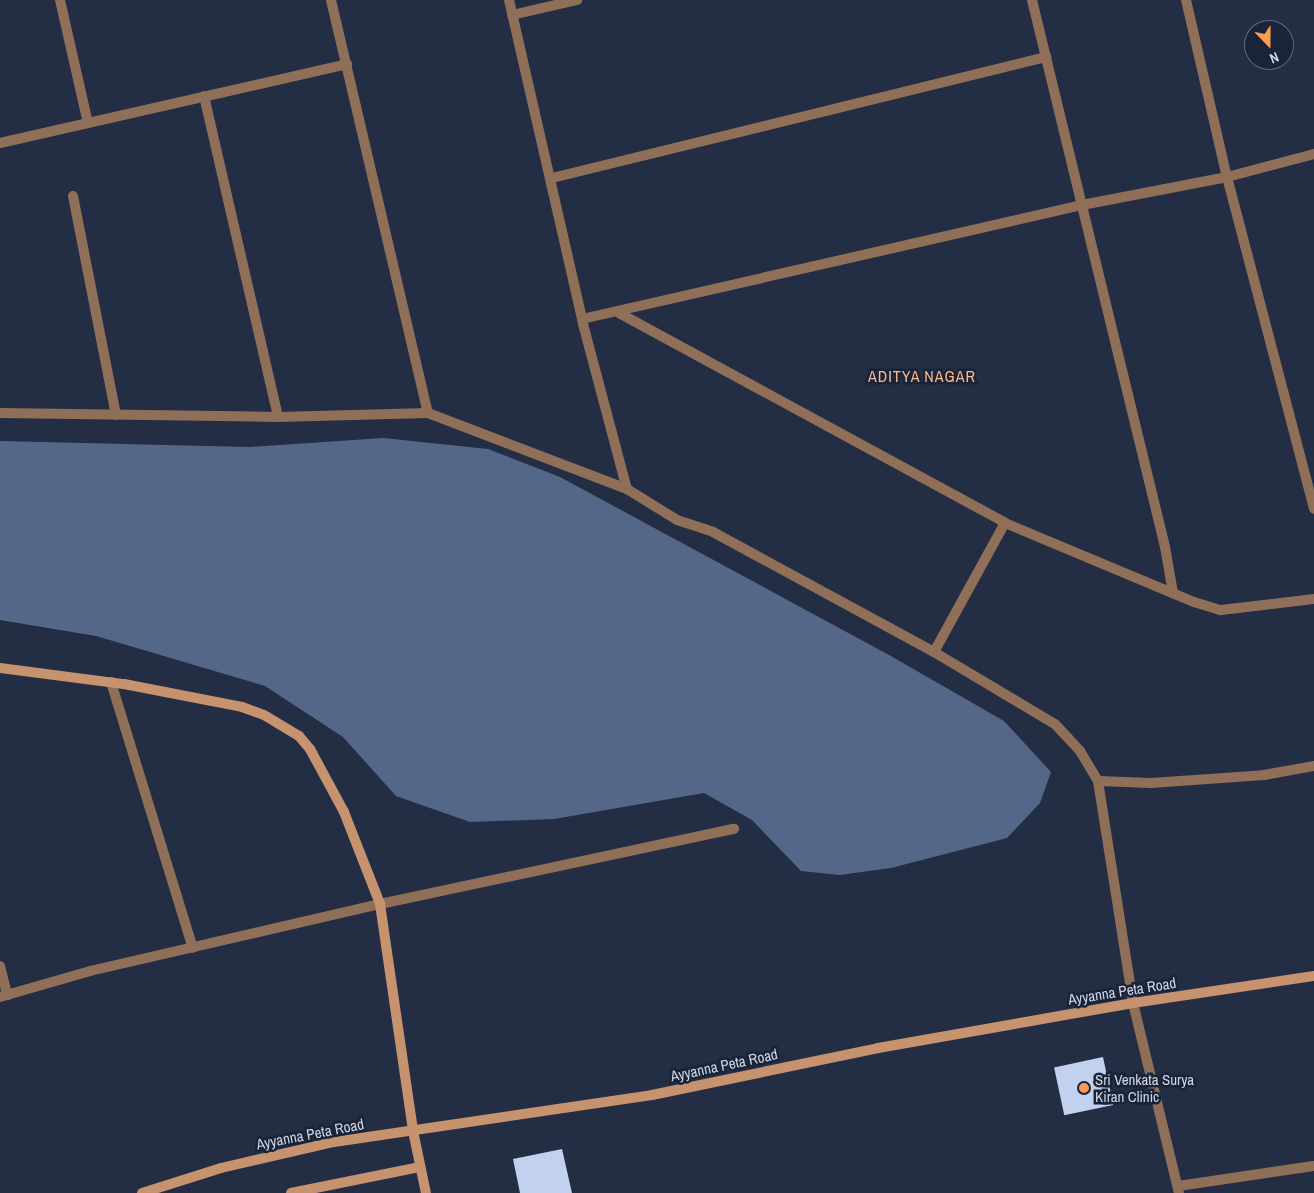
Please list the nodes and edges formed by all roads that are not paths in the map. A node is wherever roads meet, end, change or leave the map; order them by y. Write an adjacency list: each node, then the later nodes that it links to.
1 (60, 0): 11 (street)
2 (331, 0): 9 (street)
3 (509, 0): 7 (street)
4 (577, 0): 7 (street)
5 (1032, 0): 8 (street)
6 (1186, 0): 14 (street)
7 (512, 15): 15 (street)
8 (1046, 57): 15 (street); 17 (street)
9 (347, 64): 10 (street); 21 (street)
10 (204, 96): 11 (street); 23 (street)
11 (88, 123): 12 (street)
12 (0, 143)
13 (1314, 154): 14 (street)
14 (1226, 177): 17 (street); 25 (street)
15 (552, 178): 19 (street)
16 (74, 196): 22 (street)
17 (1082, 204): 18 (street); 27 (street)
18 (619, 313): 19 (street); 26 (street)
19 (582, 319): 24 (street)
20 (0, 413): 22 (street)
21 (428, 413): 23 (street); 24 (street)
22 (116, 415): 23 (street)
23 (278, 417)
24 (627, 489): 29 (street)
25 (1314, 509)
26 (1005, 523): 27 (street); 29 (street)
27 (1173, 593): 28 (street)
28 (1314, 599)
29 (934, 652): 33 (street)
30 (0, 668): 31 (street)
31 (111, 682): 35 (street); 36 (street)
32 (1314, 766): 33 (street)
33 (1098, 781): 40 (street)
34 (734, 830): 35 (street)
35 (380, 904): 36 (street); 41 (street)
36 (193, 948): 39 (street)
37 (0, 966): 39 (street)
38 (1314, 976): 40 (street, Ayyanna Peta Road)
39 (4, 996)
40 (1133, 1003): 41 (street, Ayyanna Peta Road); 44 (street)
41 (413, 1132): 43 (street); 45 (street, Ayyanna Peta Road)
42 (1314, 1166): 44 (street)
43 (420, 1167): 46 (street); 47 (street)
44 (1179, 1190)
45 (142, 1193)
46 (291, 1193)
47 (426, 1193)

